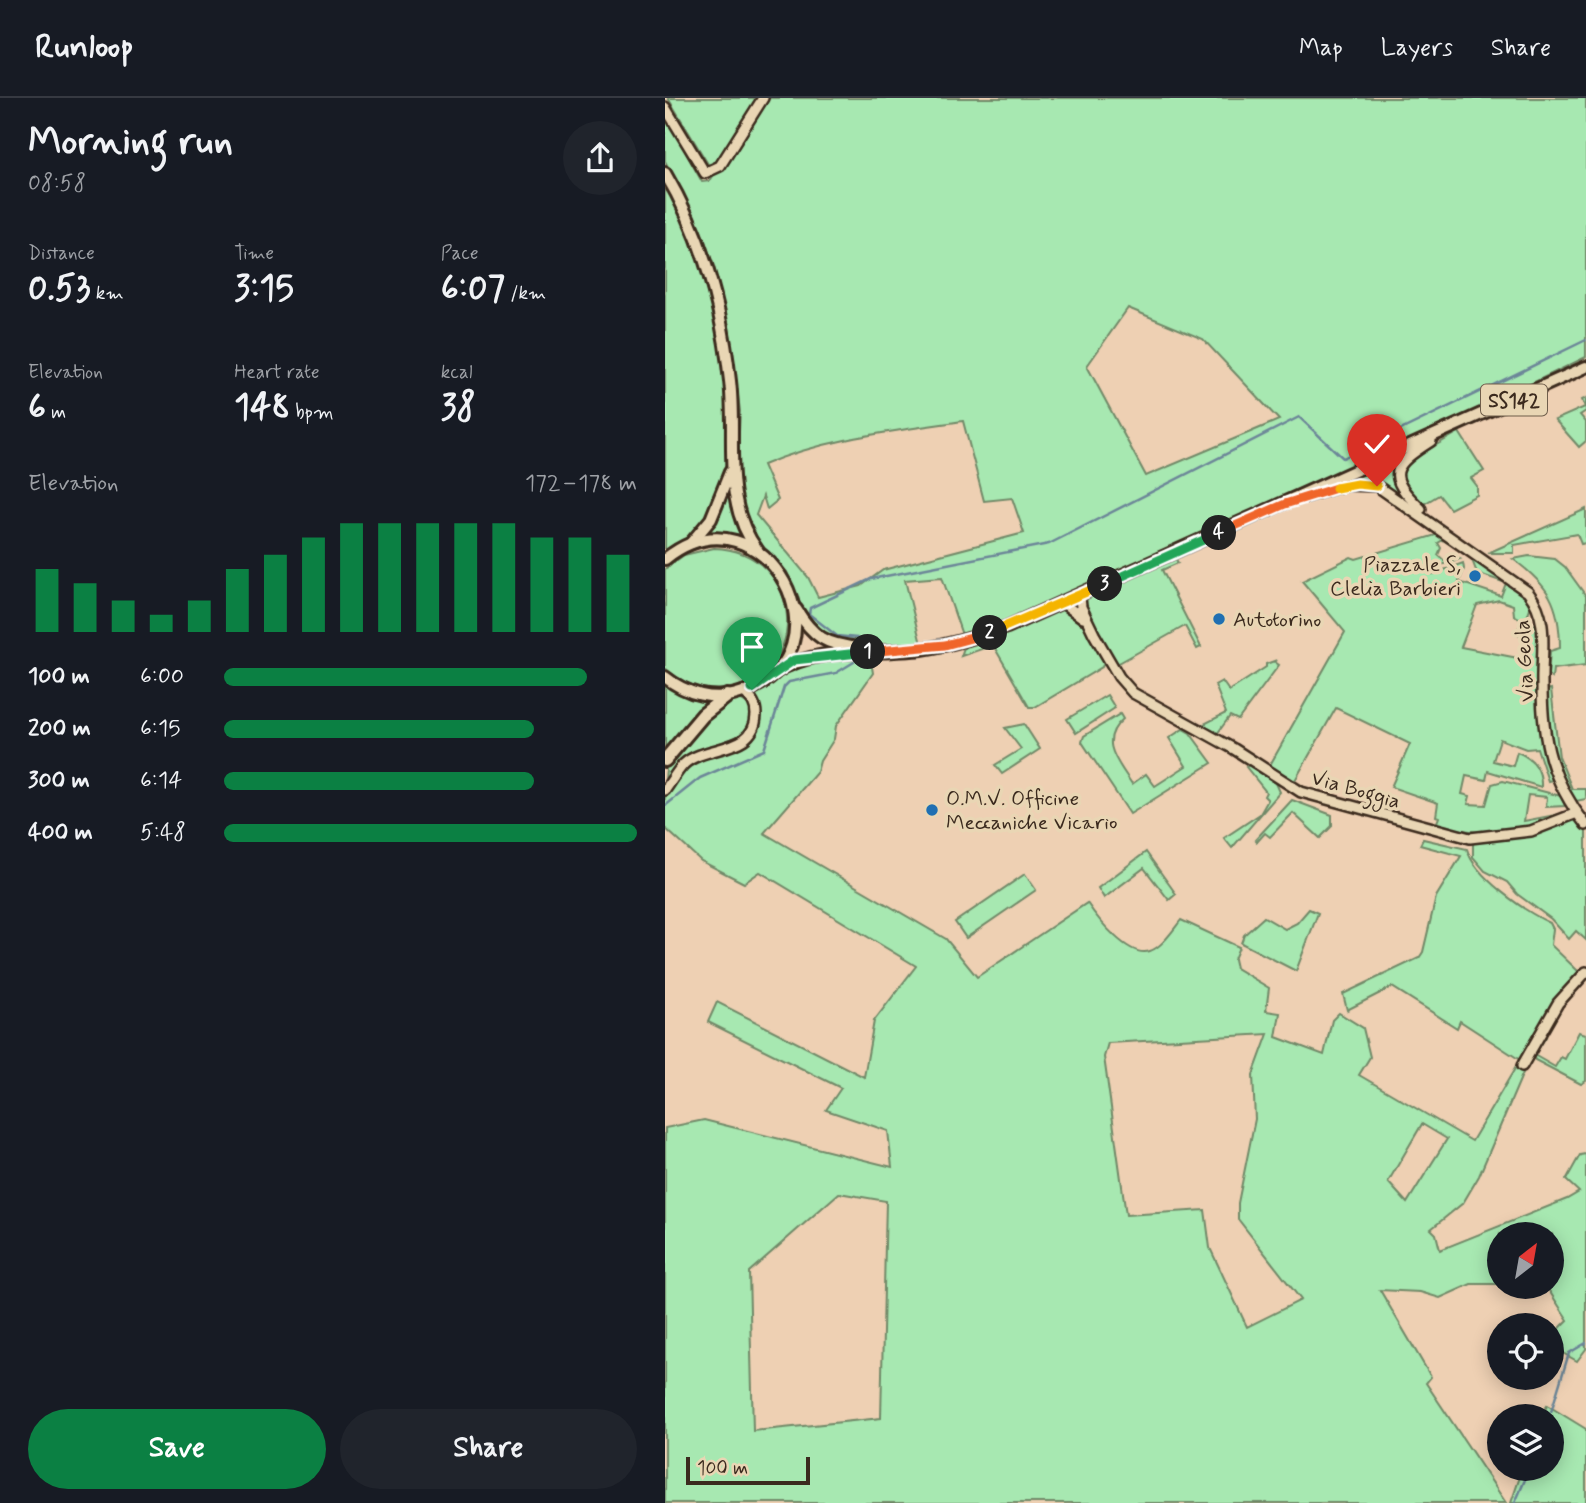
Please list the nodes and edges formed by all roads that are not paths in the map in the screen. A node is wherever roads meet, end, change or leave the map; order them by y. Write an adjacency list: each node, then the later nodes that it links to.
1 (763, 98): 2 (street)
2 (665, 107)
3 (665, 173): 6 (main road)
4 (1586, 367): 5 (main road, SS142)
5 (1441, 433): 7 (main road, SS142); 8 (street, Via Geola)
6 (730, 469): 9 (main road); 10 (main road)
7 (1285, 504): 8 (street, Via Geola); 12 (main road, SS142)
8 (1445, 532): 24 (street, Via Geola)
9 (690, 544): 10 (main road); 11 (main road)
10 (758, 551): 14 (main road)
11 (665, 559)
12 (1080, 597): 13 (main road, SS142); 15 (street, Via Boggia)
13 (1064, 604): 15 (street, Via Boggia); 16 (main road, SS142)
14 (795, 608): 16 (main road, SS142); 17 (main road)
15 (1094, 634): 24 (street, Via Boggia)
16 (889, 651): 17 (main road, SS142)
17 (774, 673): 19 (main road)
18 (665, 677): 20 (main road)
19 (744, 692): 20 (main road); 22 (street)
20 (727, 696): 21 (highway)
21 (665, 760)
22 (665, 790)
23 (1586, 805): 24 (street, Via Boggia)
24 (1575, 810): 25 (street, Via Geola)
25 (1586, 825)
26 (1586, 972): 27 (street)
27 (1522, 1066)

